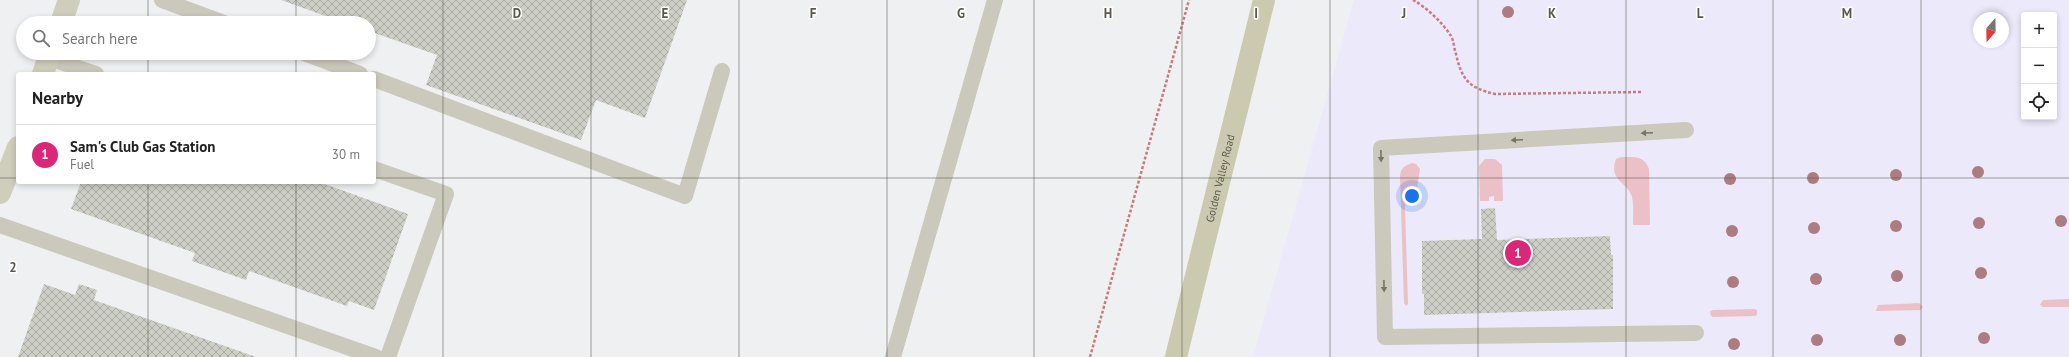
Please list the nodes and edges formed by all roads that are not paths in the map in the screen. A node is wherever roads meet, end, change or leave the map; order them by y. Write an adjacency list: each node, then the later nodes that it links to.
1 (68, 0): 5 (street)
2 (162, 0): 6 (lane)
3 (995, 0): 21 (lane)
4 (1264, 0): 22 (main road, Golden Valley Road)
5 (63, 16)
6 (205, 16)
7 (323, 60): 11 (lane)
8 (47, 62): 10 (lane)
9 (722, 71): 12 (lane)
10 (88, 72)
11 (355, 72)
12 (376, 80)
13 (1686, 130): 18 (lane, one-way to 18)
14 (16, 152): 16 (street)
15 (376, 170): 20 (lane)
16 (0, 193)
17 (0, 225): 19 (lane)
18 (1696, 333)
19 (367, 356)
20 (388, 357)
21 (894, 357)
22 (1176, 357)

